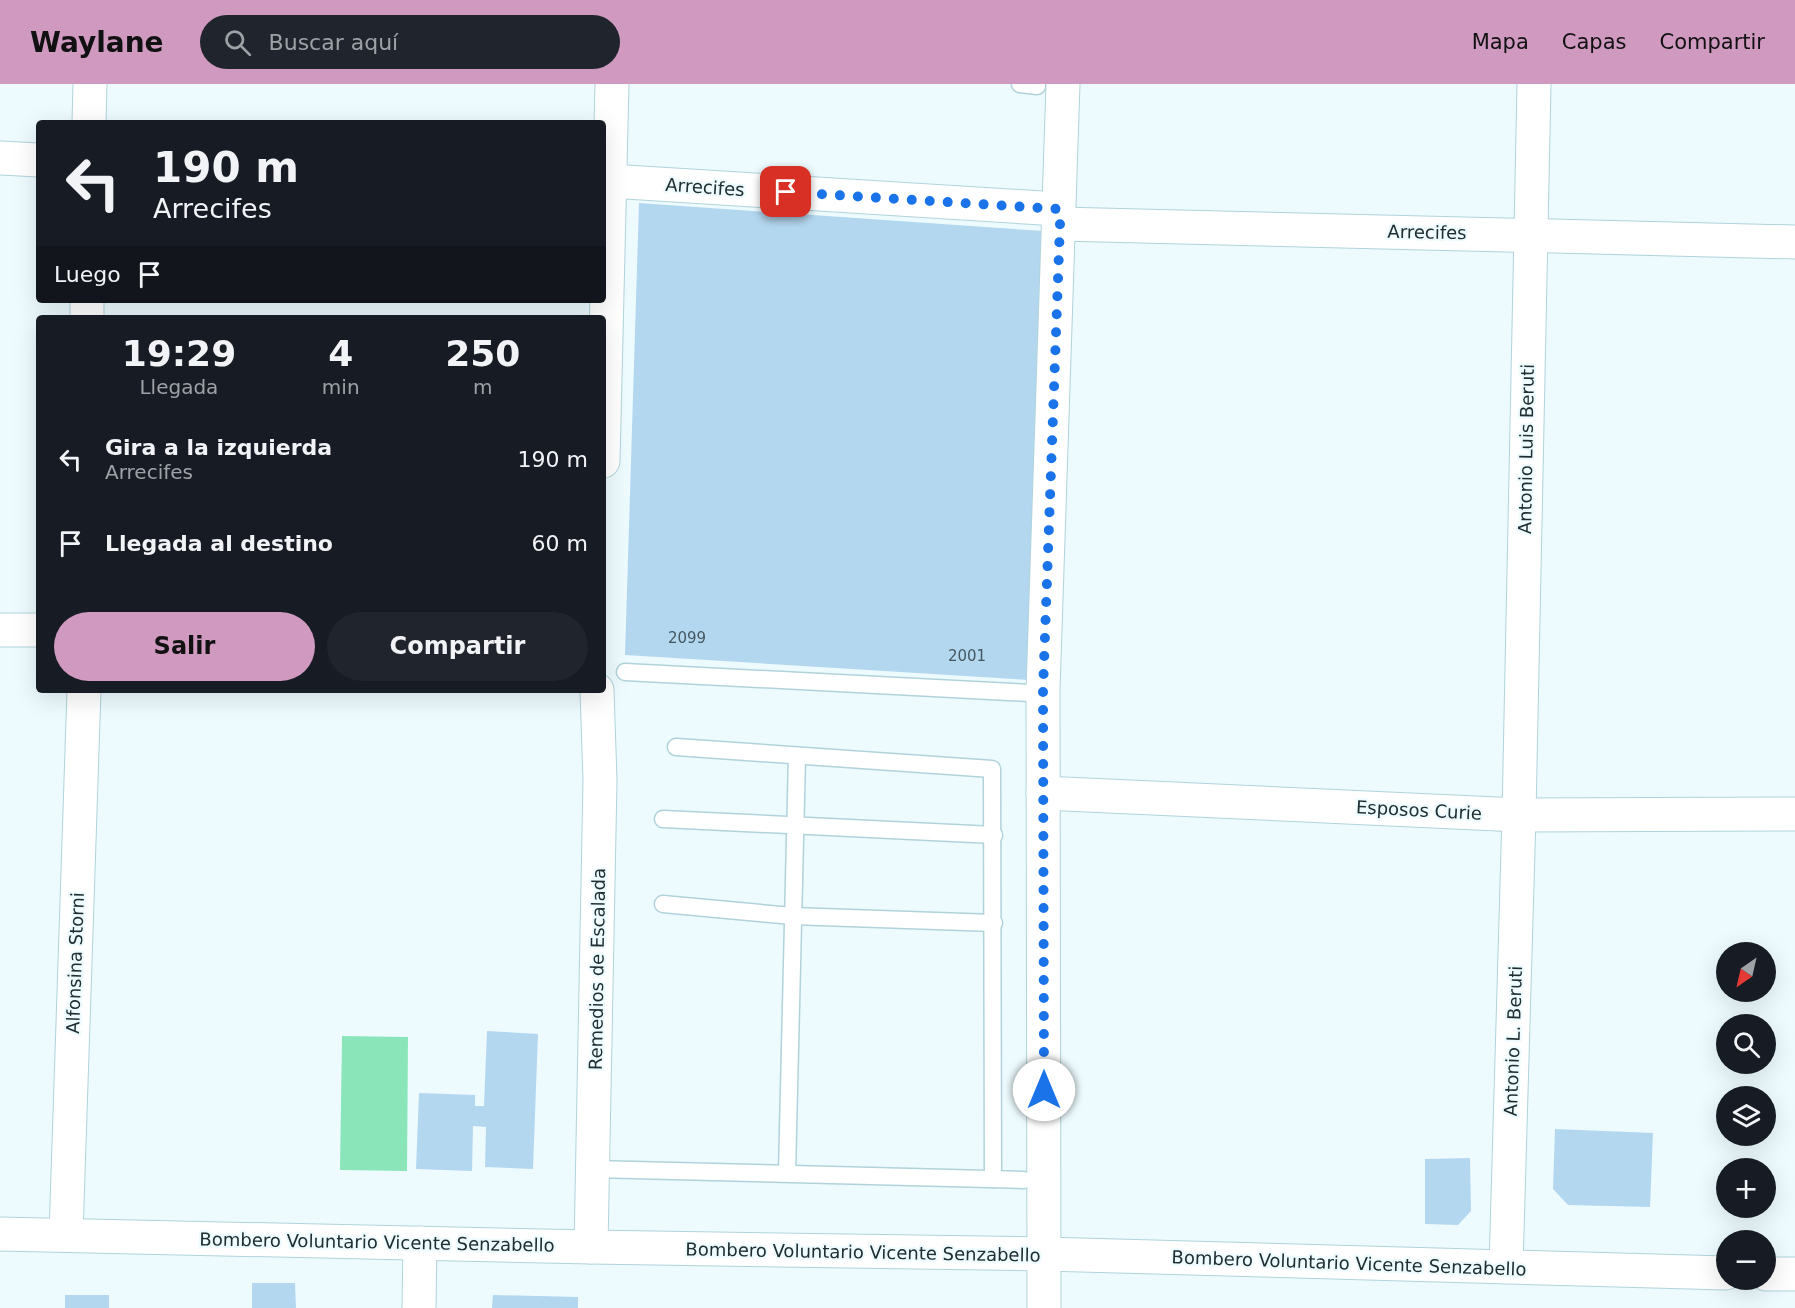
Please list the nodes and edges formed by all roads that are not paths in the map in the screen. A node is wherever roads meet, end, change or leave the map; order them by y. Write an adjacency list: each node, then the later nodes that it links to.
1 (90, 84): 5 (street)
2 (612, 84): 8 (street)
3 (1040, 84): 9 (street)
4 (1534, 84): 10 (street, Antonio Luis Beruti)
5 (89, 120)
6 (0, 158): 7 (street)
7 (36, 160)
8 (607, 178): 9 (street, Arrecifes); 12 (street)
9 (1059, 217): 10 (street, Arrecifes); 21 (street)
10 (1531, 234): 11 (street, Arrecifes); 23 (street, Antonio Luis Beruti)
11 (1795, 242)
12 (606, 249)
13 (0, 630): 14 (street)
14 (36, 630)
15 (625, 672): 18 (lane)
16 (84, 693): 35 (street, Alfonsina Storni)
17 (597, 693): 30 (street, Remedios de Escalada)
18 (1030, 693)
19 (676, 747): 20 (lane)
20 (797, 756): 25 (lane); 26 (lane)
21 (1043, 793): 23 (street, Esposos Curie); 38 (street)
22 (1795, 814): 23 (street, Esposos Curie)
23 (1519, 815): 39 (street, Antonio L. Beruti)
24 (663, 819): 25 (lane)
25 (794, 826): 26 (lane); 28 (lane)
26 (994, 835): 29 (lane)
27 (663, 904): 28 (lane)
28 (792, 916): 29 (lane); 31 (lane)
29 (994, 924): 32 (lane)
30 (593, 1169): 31 (lane); 37 (street, Remedios de Escalada)
31 (787, 1173): 32 (lane)
32 (993, 1179): 33 (lane)
33 (1023, 1180)
34 (0, 1234): 35 (street, Bombero Voluntario Vicente Senzabello)
35 (66, 1235): 36 (street, Bombero Voluntario Vicente Senzabello)
36 (420, 1243): 37 (street, Bombero Voluntario Vicente Senzabello); 43 (street)
37 (591, 1247): 38 (street, Bombero Voluntario Vicente Senzabello)
38 (1044, 1254): 39 (street, Bombero Voluntario Vicente Senzabello); 44 (street)
39 (1506, 1268): 40 (street, Bombero Voluntario Vicente Senzabello)
40 (1716, 1273)
41 (1776, 1274): 42 (street)
42 (1795, 1274)
43 (419, 1308)
44 (1044, 1308)

